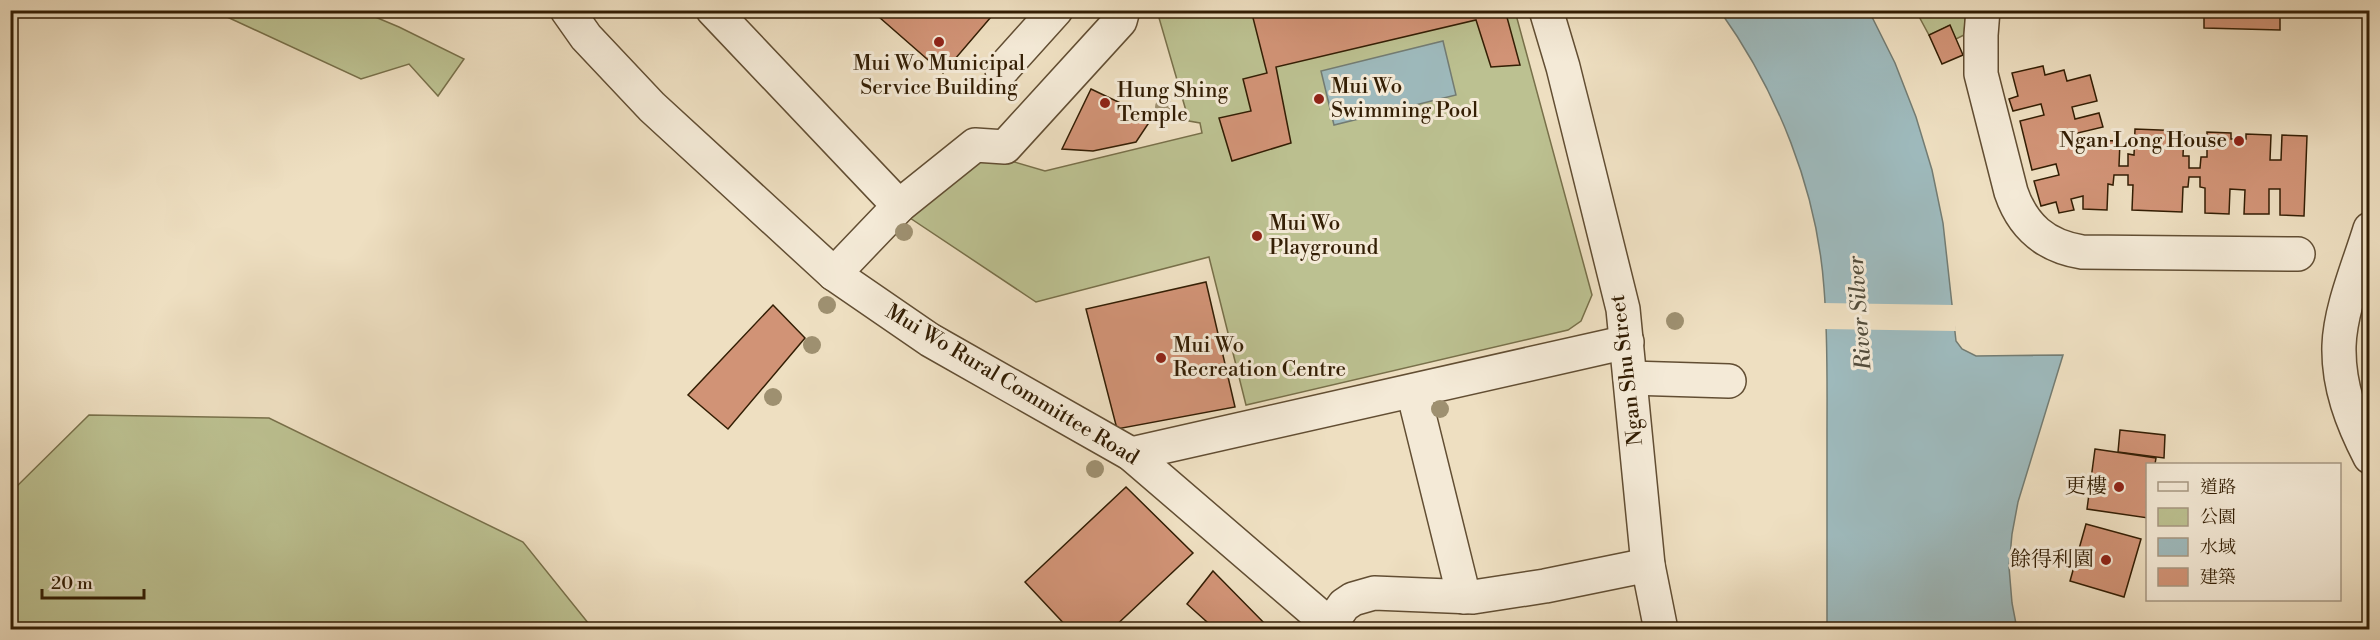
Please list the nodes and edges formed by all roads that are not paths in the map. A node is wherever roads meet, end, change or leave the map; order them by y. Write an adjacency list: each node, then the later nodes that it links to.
1 (567, 10): 11 (street, Mui Wo Rural Committee Road)
2 (713, 10): 8 (street)
3 (1056, 10): 7 (street)
4 (1123, 10): 8 (street)
5 (1546, 10): 12 (street, Ngan Shu Street)
6 (1983, 10): 10 (street)
7 (1002, 70)
8 (899, 206): 11 (street)
9 (2370, 229): 17 (street)
10 (2298, 254)
11 (834, 274): 16 (street, Mui Wo Rural Committee Road)
12 (1627, 342): 13 (street, Ngan Shu Street); 15 (street)
13 (1630, 378): 14 (street); 18 (street, Ngan Shu Street)
14 (1729, 381)
15 (1413, 391): 16 (street); 19 (street)
16 (1131, 454): 20 (street, Mui Wo Rural Committee Road)
17 (2370, 457)
18 (1648, 565): 19 (street); 21 (street, Ngan Shu Street)
19 (1464, 597): 20 (street)
20 (1331, 627)
21 (1661, 630)

